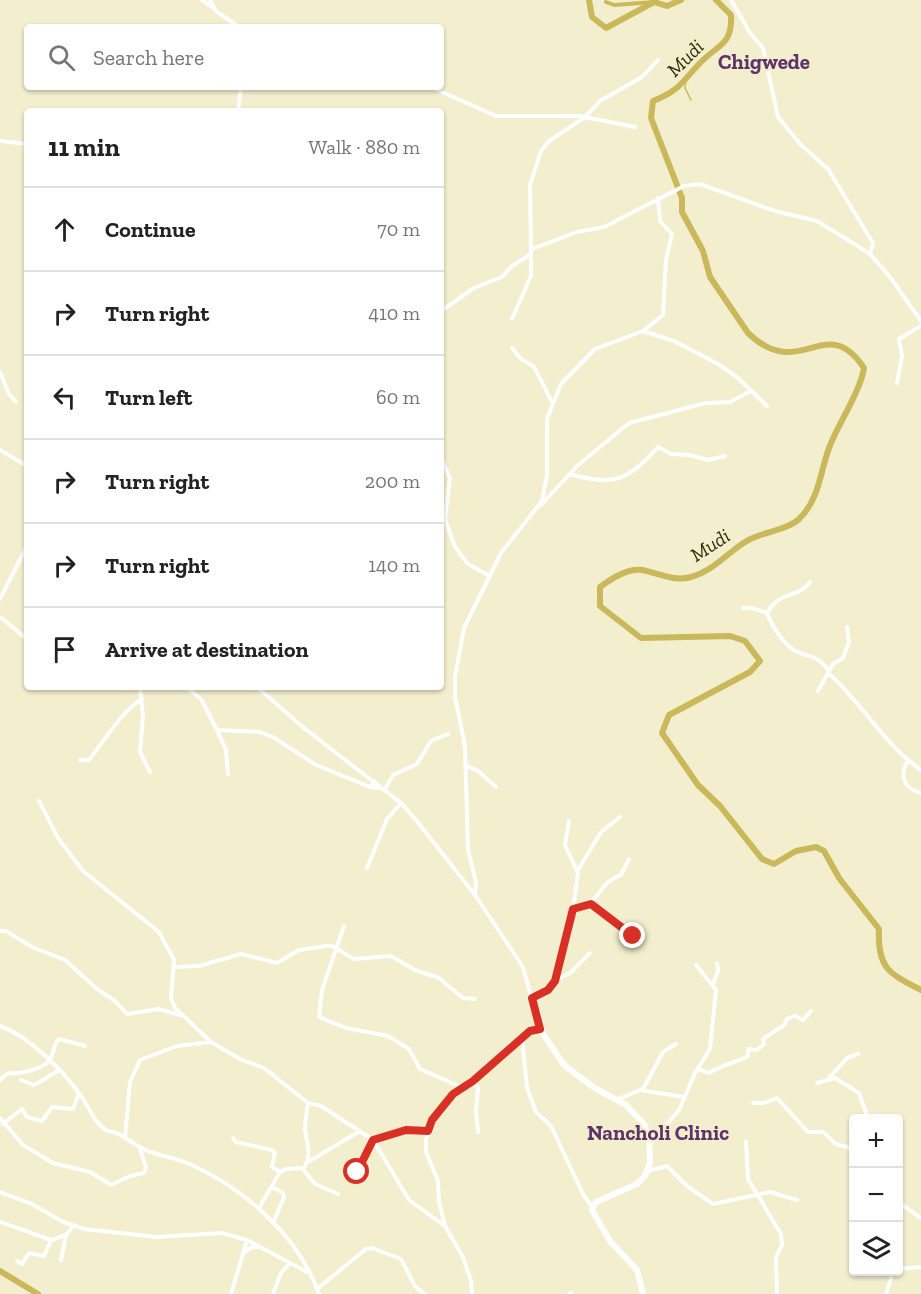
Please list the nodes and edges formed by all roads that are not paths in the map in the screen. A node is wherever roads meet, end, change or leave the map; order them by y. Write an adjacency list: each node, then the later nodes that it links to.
1 (202, 0): 4 (street)
2 (210, 0): 4 (street)
3 (731, 0): 16 (street)
4 (216, 11): 5 (street)
5 (235, 24)
6 (658, 60): 10 (street)
7 (241, 90): 9 (street)
8 (437, 90): 10 (street)
9 (238, 108)
10 (585, 117): 11 (street); 15 (street)
11 (634, 127)
12 (0, 141): 13 (street)
13 (24, 144)
14 (658, 198): 15 (street); 16 (street); 21 (street)
15 (531, 252): 17 (street); 18 (street)
16 (870, 254): 19 (street)
17 (444, 309)
18 (512, 319)
19 (921, 321)
20 (921, 326): 24 (street)
21 (643, 331): 25 (street); 27 (street)
22 (512, 348): 27 (street)
23 (0, 372): 26 (street)
24 (897, 384)
25 (751, 391): 28 (street); 33 (street)
26 (16, 402)
27 (553, 402): 34 (street)
28 (767, 406)
29 (0, 450): 31 (street)
30 (725, 456): 33 (street)
31 (24, 464)
32 (444, 465): 36 (street)
33 (570, 474): 34 (street)
34 (537, 509): 36 (street)
35 (24, 552): 38 (street)
36 (488, 575): 54 (street)
37 (810, 582): 40 (street)
38 (0, 599)
39 (743, 608): 40 (street)
40 (767, 613): 44 (street)
41 (0, 617): 43 (street)
42 (847, 627): 44 (street)
43 (24, 637)
44 (828, 671): 48 (street); 53 (street)
45 (140, 690): 49 (street)
46 (190, 690): 50 (street)
47 (260, 690): 58 (street)
48 (818, 691)
49 (142, 699): 52 (street); 56 (street)
50 (217, 730): 57 (street); 59 (street)
51 (448, 734): 61 (street)
52 (80, 760)
53 (908, 760): 55 (street); 62 (street)
54 (465, 765): 60 (street); 70 (street)
55 (921, 770)
56 (150, 772)
57 (228, 774)
58 (374, 781): 59 (street); 61 (street)
59 (370, 787): 61 (street)
60 (496, 787)
61 (384, 789): 64 (street)
62 (921, 793)
63 (39, 801): 80 (street)
64 (401, 803): 68 (street); 70 (street)
65 (620, 818): 69 (street)
66 (569, 822): 69 (street)
67 (629, 859): 71 (street)
68 (367, 868)
69 (578, 870): 72 (street)
70 (475, 895): 83 (street)
71 (591, 904): 72 (street); 75 (street)
72 (573, 909): 81 (street)
73 (344, 926): 76 (street)
74 (0, 931): 86 (street)
75 (633, 936)
76 (337, 949): 80 (street); 84 (street); 102 (street)
77 (590, 953): 81 (street)
78 (717, 963): 82 (street)
79 (696, 964): 82 (street)
80 (175, 967): 86 (street)
81 (556, 979): 83 (street)
82 (713, 984): 95 (street)
83 (532, 998): 88 (street)
84 (475, 999)
85 (811, 1011): 95 (street)
86 (181, 1015): 90 (street)
87 (0, 1026): 94 (street)
88 (540, 1029): 89 (street); 106 (street)
89 (522, 1037): 100 (street); 133 (street)
90 (211, 1042): 107 (street); 115 (street)
91 (676, 1044): 103 (street)
92 (86, 1046): 94 (street)
93 (858, 1054): 99 (street)
94 (49, 1062): 96 (street); 97 (street)
95 (698, 1070): 105 (street)
96 (58, 1071): 98 (street); 104 (street)
97 (0, 1080)
98 (21, 1080)
99 (828, 1080): 101 (street); 109 (street)
100 (473, 1081): 102 (street); 114 (street)
101 (817, 1083)
102 (462, 1087): 113 (street)
103 (642, 1090): 105 (street); 106 (street)
104 (79, 1093): 111 (street); 115 (street)
105 (684, 1097): 119 (street)
106 (616, 1100): 119 (street)
107 (308, 1103): 112 (street); 122 (street)
108 (753, 1103): 121 (street)
109 (866, 1114)
110 (0, 1118): 111 (street)
111 (3, 1124): 120 (street)
112 (360, 1131): 117 (street); 122 (street)
113 (428, 1131): 117 (street); 139 (street)
114 (478, 1132)
115 (125, 1138): 120 (street)
116 (233, 1138): 125 (street)
117 (373, 1140): 126 (street); 139 (street)
118 (746, 1142): 130 (street)
119 (650, 1144): 124 (street)
120 (140, 1148): 134 (street)
121 (849, 1148)
122 (307, 1163): 123 (street)
123 (302, 1168): 125 (street); 129 (street)
124 (648, 1171): 130 (street); 133 (street)
125 (280, 1172): 127 (street)
126 (357, 1172)
127 (272, 1187): 134 (street); 137 (street)
128 (0, 1192): 138 (street)
129 (338, 1194)
130 (759, 1195): 131 (street); 158 (street)
131 (797, 1200)
132 (903, 1205): 135 (street)
133 (592, 1207): 157 (street)
134 (259, 1208): 137 (street)
135 (921, 1218)
136 (0, 1222): 141 (street)
137 (273, 1223): 150 (street)
138 (73, 1226): 140 (street); 142 (street)
139 (445, 1226): 156 (street)
140 (66, 1235): 141 (street); 145 (street)
141 (51, 1240): 146 (street)
142 (247, 1240): 143 (street); 144 (street)
143 (260, 1247): 144 (street); 147 (street)
144 (244, 1253): 153 (street)
145 (61, 1260)
146 (17, 1261)
147 (289, 1264): 150 (street); 154 (street)
148 (921, 1267): 149 (street)
149 (903, 1269)
150 (308, 1272): 152 (street)
151 (892, 1276): 159 (street)
152 (318, 1292): 155 (street)
153 (231, 1294)
154 (273, 1294)
155 (424, 1294)
156 (472, 1294)
157 (643, 1294)
158 (777, 1294)
159 (886, 1294)

